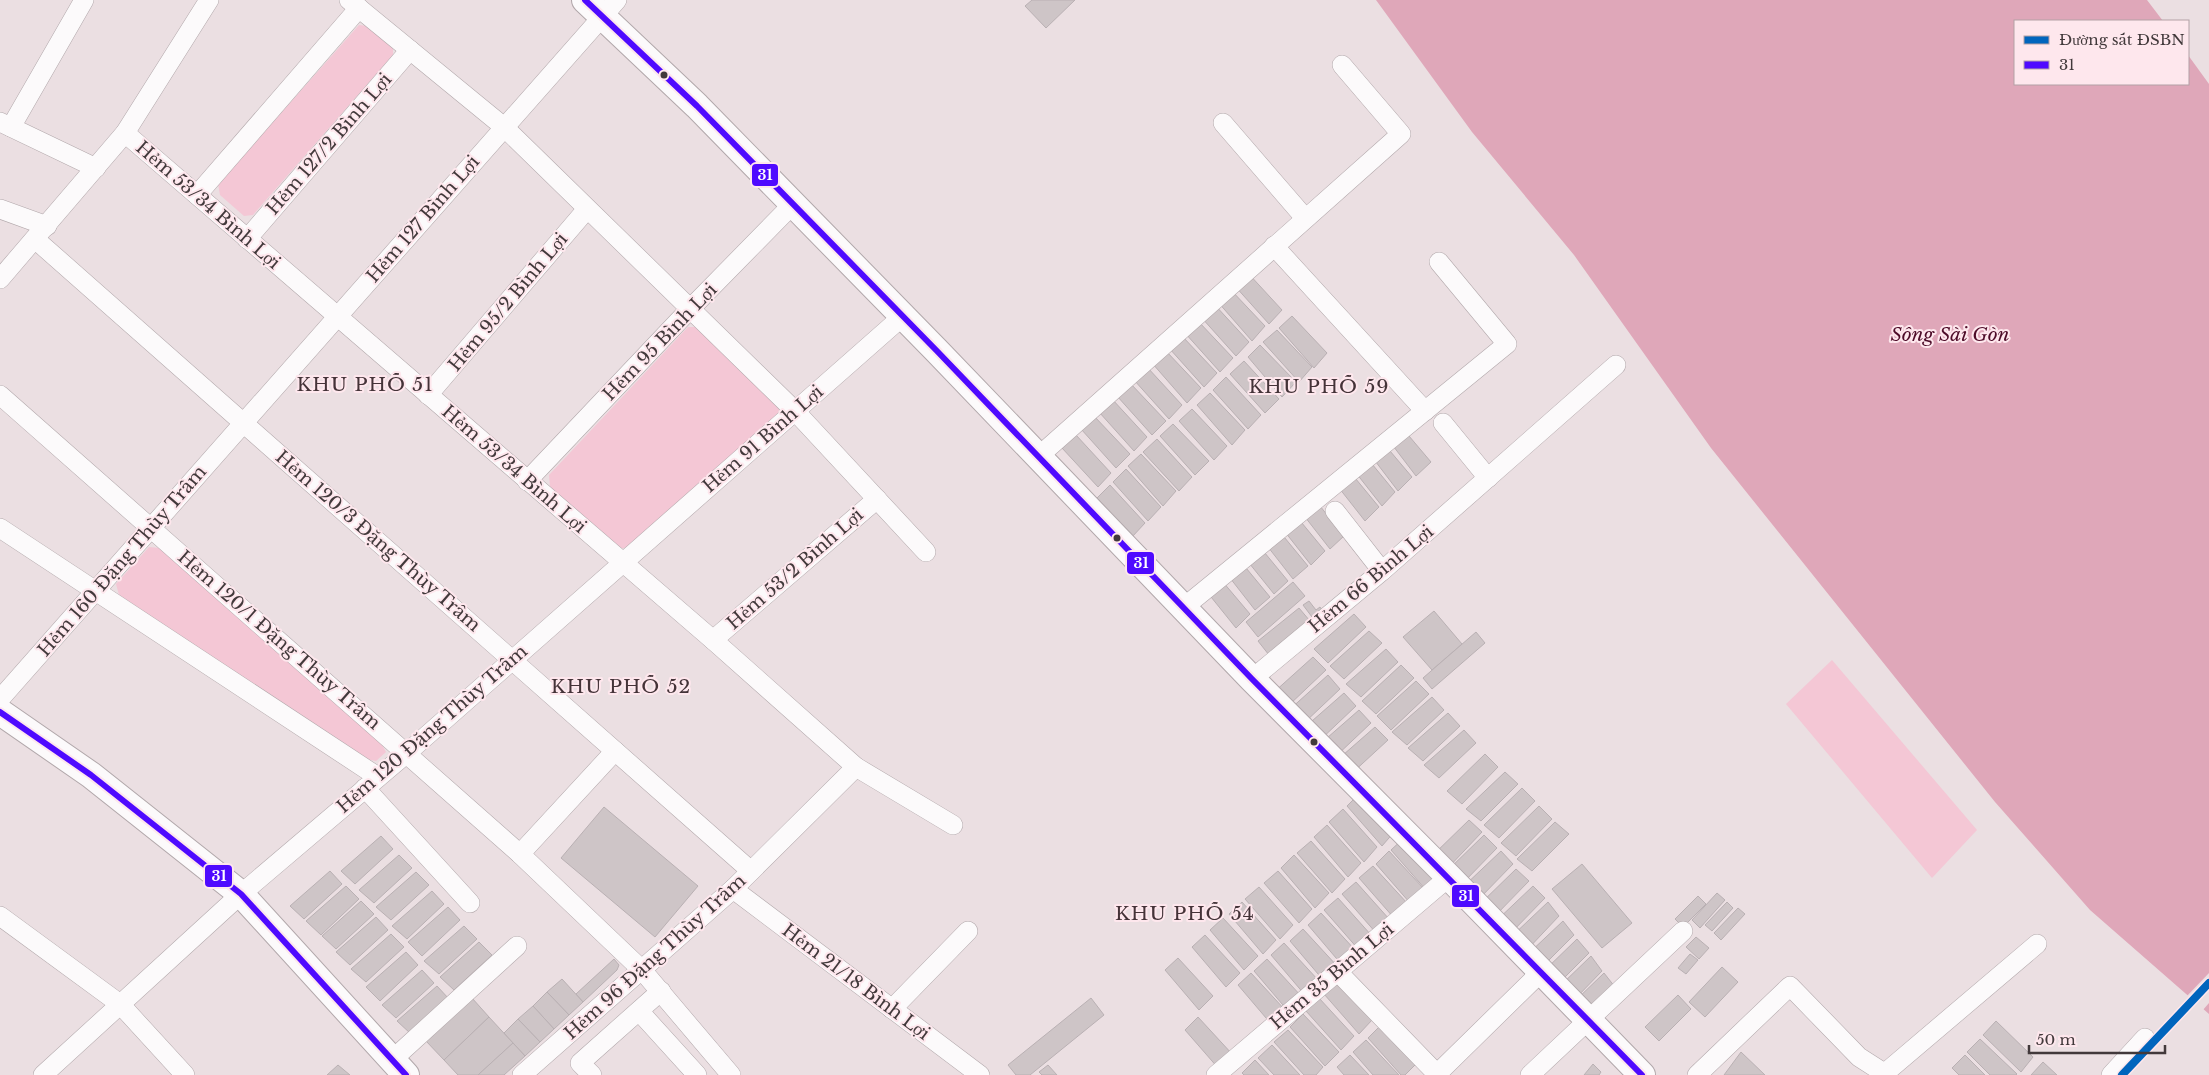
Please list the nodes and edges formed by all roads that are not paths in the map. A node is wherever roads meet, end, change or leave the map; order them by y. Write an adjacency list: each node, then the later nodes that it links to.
1 (84, 0): 8 (street)
2 (209, 0): 10 (street)
3 (354, 4): 5 (street); 12 (street)
4 (601, 5): 9 (street, Hẻm 127 Bình Lợi); 13 (street)
5 (410, 50): 9 (street); 18 (street, Hẻm 127/2 Bình Lợi)
6 (1342, 65): 16 (street)
7 (1223, 122): 16 (street)
8 (6, 125): 11 (street)
9 (504, 127): 15 (street); 24 (street, Hẻm 127 Bình Lợi)
10 (126, 133): 11 (street); 12 (street, Hẻm 53/34 Bình Lợi)
11 (96, 168): 17 (street)
12 (197, 196): 18 (street, Hẻm 53/34 Bình Lợi)
13 (793, 204): 22 (street, Hẻm 95 Bình Lợi); 23 (street)
14 (0, 209): 17 (street)
15 (587, 209): 22 (street); 27 (street, Hẻm 95/2 Bình Lợi)
16 (1305, 218): 19 (street)
17 (41, 232): 21 (street); 30 (street, Hẻm 120/3 Đặng Thùy Trâm)
18 (247, 239): 24 (street, Hẻm 53/34 Bình Lợi)
19 (1274, 246): 29 (street); 32 (street)
20 (1439, 262): 29 (street)
21 (0, 279)
22 (690, 309): 28 (street, Hẻm 53/2 Bình Lợi); 34 (street, Hẻm 95 Bình Lợi)
23 (903, 316): 28 (street, Hẻm 91 Bình Lợi); 32 (street)
24 (337, 317): 27 (street, Hẻm 53/34 Bình Lợi); 30 (street, Hẻm 127 Bình Lợi)
25 (1616, 365): 33 (street, Hẻm 66 Bình Lợi)
26 (0, 395): 38 (street, Hẻm 120/1 Đặng Thùy Trâm)
27 (428, 395): 34 (street, Hẻm 53/34 Bình Lợi)
28 (795, 411): 35 (street, Hẻm 53/2 Bình Lợi); 40 (street, Hẻm 91 Bình Lợi)
29 (1424, 411): 43 (street)
30 (244, 423): 38 (street, Hẻm 160 Đặng Thùy Trâm); 45 (street, Hẻm 120/3 Đặng Thùy Trâm)
31 (1443, 423): 33 (street)
32 (1039, 456): 43 (street)
33 (1488, 478): 41 (street, Hẻm 66 Bình Lợi)
34 (527, 481): 40 (street, Hẻm 53/34 Bình Lợi)
35 (877, 499): 39 (street, Hẻm 53/2 Bình Lợi); 44 (street, Hẻm 53/2 Bình Lợi)
36 (1335, 511): 41 (street)
37 (0, 528): 42 (street)
38 (151, 528): 42 (street, Hẻm 160 Đặng Thùy Trâm); 50 (street, Hẻm 120/1 Đặng Thùy Trâm)
39 (926, 552)
40 (622, 563): 44 (street, Hẻm 53/34 Bình Lợi); 45 (street, Hẻm 120 Đặng Thùy Trâm)
41 (1382, 571): 46 (street, Hẻm 66 Bình Lợi)
42 (96, 591): 47 (street, Hẻm 160 Đặng Thùy Trâm); 52 (street)
43 (1183, 608): 46 (street)
44 (713, 640): 51 (street, Hẻm 53/34 Bình Lợi)
45 (512, 660): 49 (street, Hẻm 96 Đặng Thùy Trâm); 50 (street, Hẻm 120 Đặng Thùy Trâm)
46 (1252, 679): 56 (street)
47 (0, 699)
48 (0, 712): 58 (street)
49 (615, 751): 54 (street); 55 (street, Hẻm 96 Đặng Thùy Trâm)
50 (407, 753): 52 (street, Hẻm 120 Đặng Thùy Trâm); 54 (street, Hẻm 120/1 Đặng Thùy Trâm)
51 (856, 767): 53 (street, Hẻm 53/34 Bình Lợi); 55 (street)
52 (372, 782): 58 (street, Hẻm 120 Đặng Thùy Trâm); 59 (street)
53 (953, 825)
54 (520, 854): 65 (street, Hẻm 120/1 Đặng Thùy Trâm)
55 (751, 871): 57 (street, Hẻm 96 Đặng Thùy Trâm)
56 (1449, 877): 66 (street, Hẻm 35 Bình Lợi); 67 (street)
57 (733, 889): 65 (street, Hẻm 96 Đặng Thùy Trâm); 70 (street, Hẻm 21/18 Bình Lợi)
58 (241, 894): 69 (street, Hẻm 120 Đặng Thùy Trâm); 74 (street)
59 (470, 903)
60 (3, 923): 69 (street)
61 (968, 931): 70 (street)
62 (1683, 931): 72 (street)
63 (2037, 944): 76 (street)
64 (517, 946): 74 (street)
65 (642, 970): 68 (street, Hẻm 120/1 Đặng Thùy Trâm); 79 (street, Hẻm 96 Đặng Thùy Trâm)
66 (1338, 972): 75 (street); 84 (street, Hẻm 35 Bình Lợi)
67 (1541, 972): 72 (street); 75 (street)
68 (661, 991): 71 (street); 82 (street, Hẻm 120/1 Đặng Thùy Trâm)
69 (120, 1004): 77 (street, Hẻm 120 Đặng Thùy Trâm); 78 (street)
70 (892, 1009): 83 (street, Hẻm 21/18 Bình Lợi)
71 (639, 1011): 80 (street); 81 (street)
72 (1588, 1021): 85 (street); 86 (street)
73 (2145, 1038): 88 (street)
74 (399, 1067)
75 (1438, 1074)
76 (1886, 1074): 87 (street)
77 (43, 1075)
78 (184, 1075)
79 (522, 1075)
80 (592, 1075)
81 (697, 1075)
82 (731, 1075)
83 (980, 1075)
84 (1216, 1075)
85 (1530, 1075)
86 (1642, 1075)
87 (1697, 1075)
88 (2111, 1075)

